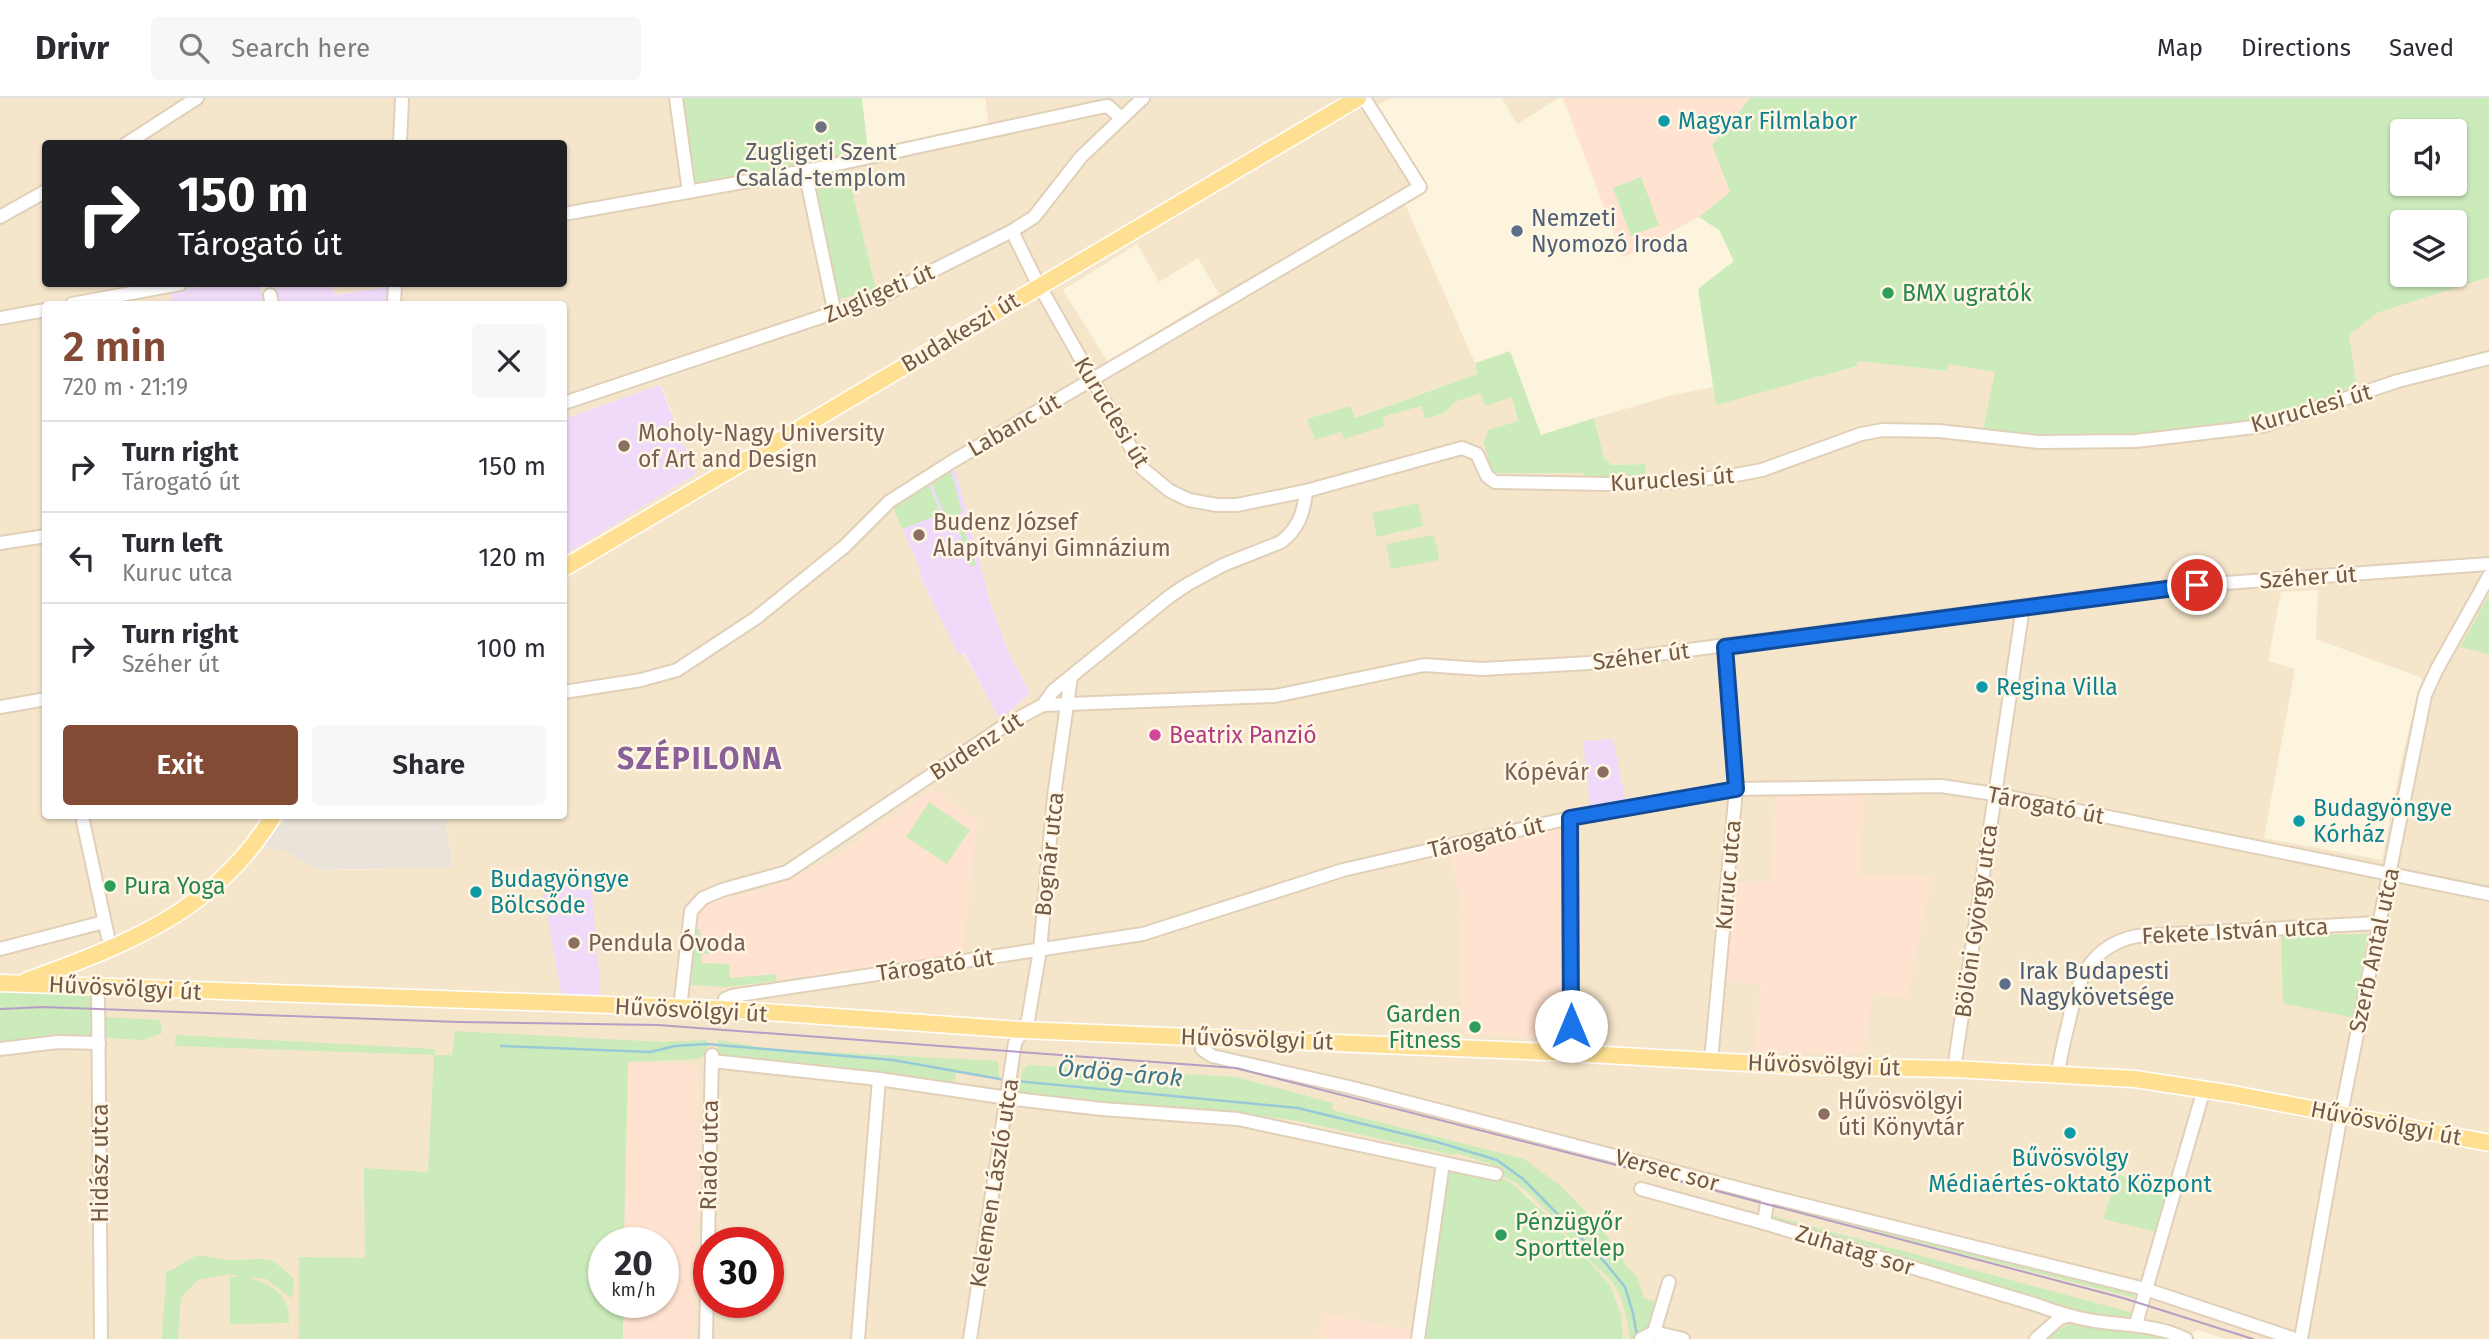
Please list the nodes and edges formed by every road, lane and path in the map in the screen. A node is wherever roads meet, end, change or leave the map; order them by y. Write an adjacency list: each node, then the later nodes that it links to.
1 (197, 98): 8 (street)
2 (402, 98): 9 (street)
3 (676, 98): 11 (street)
4 (1143, 98): 7 (street, Zugligeti út)
5 (1358, 98): 16 (main road, Budakeszi út)
6 (1364, 98): 23 (street, Labanc út)
7 (1121, 118): 10 (street); 15 (street, Zugligeti út)
8 (131, 140)
9 (400, 140)
10 (804, 171): 11 (street); 20 (street)
11 (689, 192): 13 (street)
12 (42, 193): 14 (street)
13 (567, 213)
14 (0, 217)
15 (1012, 232): 16 (street, Kuruclesi út); 20 (street, Zugligeti út)
16 (1039, 285): 23 (street, Kuruclesi út); 29 (main road, Budakeszi út)
17 (164, 287): 18 (street)
18 (88, 301)
19 (42, 311): 21 (street)
20 (835, 314): 24 (street, Zugligeti út)
21 (0, 318)
22 (2489, 358): 25 (street, Kuruclesi út)
23 (1091, 380): 25 (street, Kuruclesi út); 34 (street, Labanc út)
24 (567, 402)
25 (1306, 491): 33 (street, Budenz út)
26 (42, 537): 27 (street)
27 (0, 543)
28 (2489, 564): 31 (street, Széher út)
29 (567, 566)
30 (2489, 576): 44 (street, Szerb Antal utca)
31 (2023, 607): 32 (street, Széher út); 40 (street, Bölöni György utca)
32 (1725, 647): 36 (street, Széher út); 39 (street, Kuruc utca)
33 (1071, 677): 36 (street, Bognár utca); 37 (street, Budenz út)
34 (567, 692)
35 (42, 700): 38 (street)
36 (1067, 704): 37 (street, Széher út); 50 (street, Bognár utca)
37 (1043, 705): 55 (street, Budenz út)
38 (0, 707)
39 (1736, 789): 40 (street, Tárogató út); 41 (street, Tárogató út); 63 (street, Kuruc utca)
40 (1994, 793): 44 (street, Tárogató út); 64 (street, Bölöni György utca)
41 (1570, 818): 50 (street, Tárogató út); 62 (street)
42 (270, 819): 52 (main road)
43 (83, 821): 46 (street)
44 (2389, 875): 45 (street, Tárogató út); 47 (street, Szerb Antal utca)
45 (2489, 894)
46 (104, 922): 48 (street); 49 (street)
47 (2379, 923): 65 (street, Fekete István utca); 69 (street, Szerb Antal utca)
48 (108, 937)
49 (0, 949)
50 (1040, 950): 54 (street, Tárogató út); 58 (street, Bognár utca)
51 (0, 983): 52 (main road, Hűvösvölgyi út)
52 (20, 983): 53 (main road, Hűvösvölgyi út)
53 (98, 988): 55 (main road, Hűvösvölgyi út); 60 (street, Hidász utca)
54 (779, 988): 56 (street, Tárogató út); 57 (street)
55 (680, 1008): 56 (main road, Hűvösvölgyi út)
56 (721, 1009): 57 (main road, Hűvösvölgyi út)
57 (777, 1014): 58 (main road, Hűvösvölgyi út)
58 (1023, 1030): 59 (main road, Hűvösvölgyi út); 68 (street, Kelemen László utca)
59 (1203, 1037): 62 (main road, Hűvösvölgyi út); 74 (street, Versec sor)
60 (99, 1043): 61 (street); 81 (street, Hidász utca)
61 (0, 1049)
62 (1571, 1053): 63 (main road, Hűvösvölgyi út)
63 (1711, 1061): 64 (main road, Hűvösvölgyi út)
64 (1954, 1069): 65 (main road, Hűvösvölgyi út)
65 (2058, 1074): 67 (main road, Hűvösvölgyi út)
66 (879, 1079): 68 (street); 82 (street, Riadó utca); 83 (street)
67 (2204, 1089): 69 (main road, Hűvösvölgyi út); 77 (street)
68 (1007, 1097): 71 (street); 84 (street, Kelemen László utca)
69 (2341, 1114): 70 (main road, Hűvösvölgyi út); 90 (street, Szerb Antal utca)
70 (2489, 1143)
71 (1443, 1163): 72 (street); 85 (street)
72 (1496, 1174)
73 (1641, 1189): 75 (street, Zuhatag sor)
74 (1768, 1196): 75 (street); 77 (street, Versec sor)
75 (1764, 1223): 78 (street, Zuhatag sor)
76 (1669, 1282): 80 (street)
77 (2145, 1289): 79 (street); 89 (street, Versec sor)
78 (2067, 1316): 79 (street, Zuhatag sor); 87 (street)
79 (2136, 1324): 88 (street, Zuhatag sor)
80 (1649, 1335): 86 (street)
81 (101, 1339)
82 (706, 1339)
83 (858, 1339)
84 (970, 1339)
85 (1418, 1339)
86 (1683, 1339)
87 (2036, 1339)
88 (2186, 1339)
89 (2295, 1339)
90 (2301, 1339)

